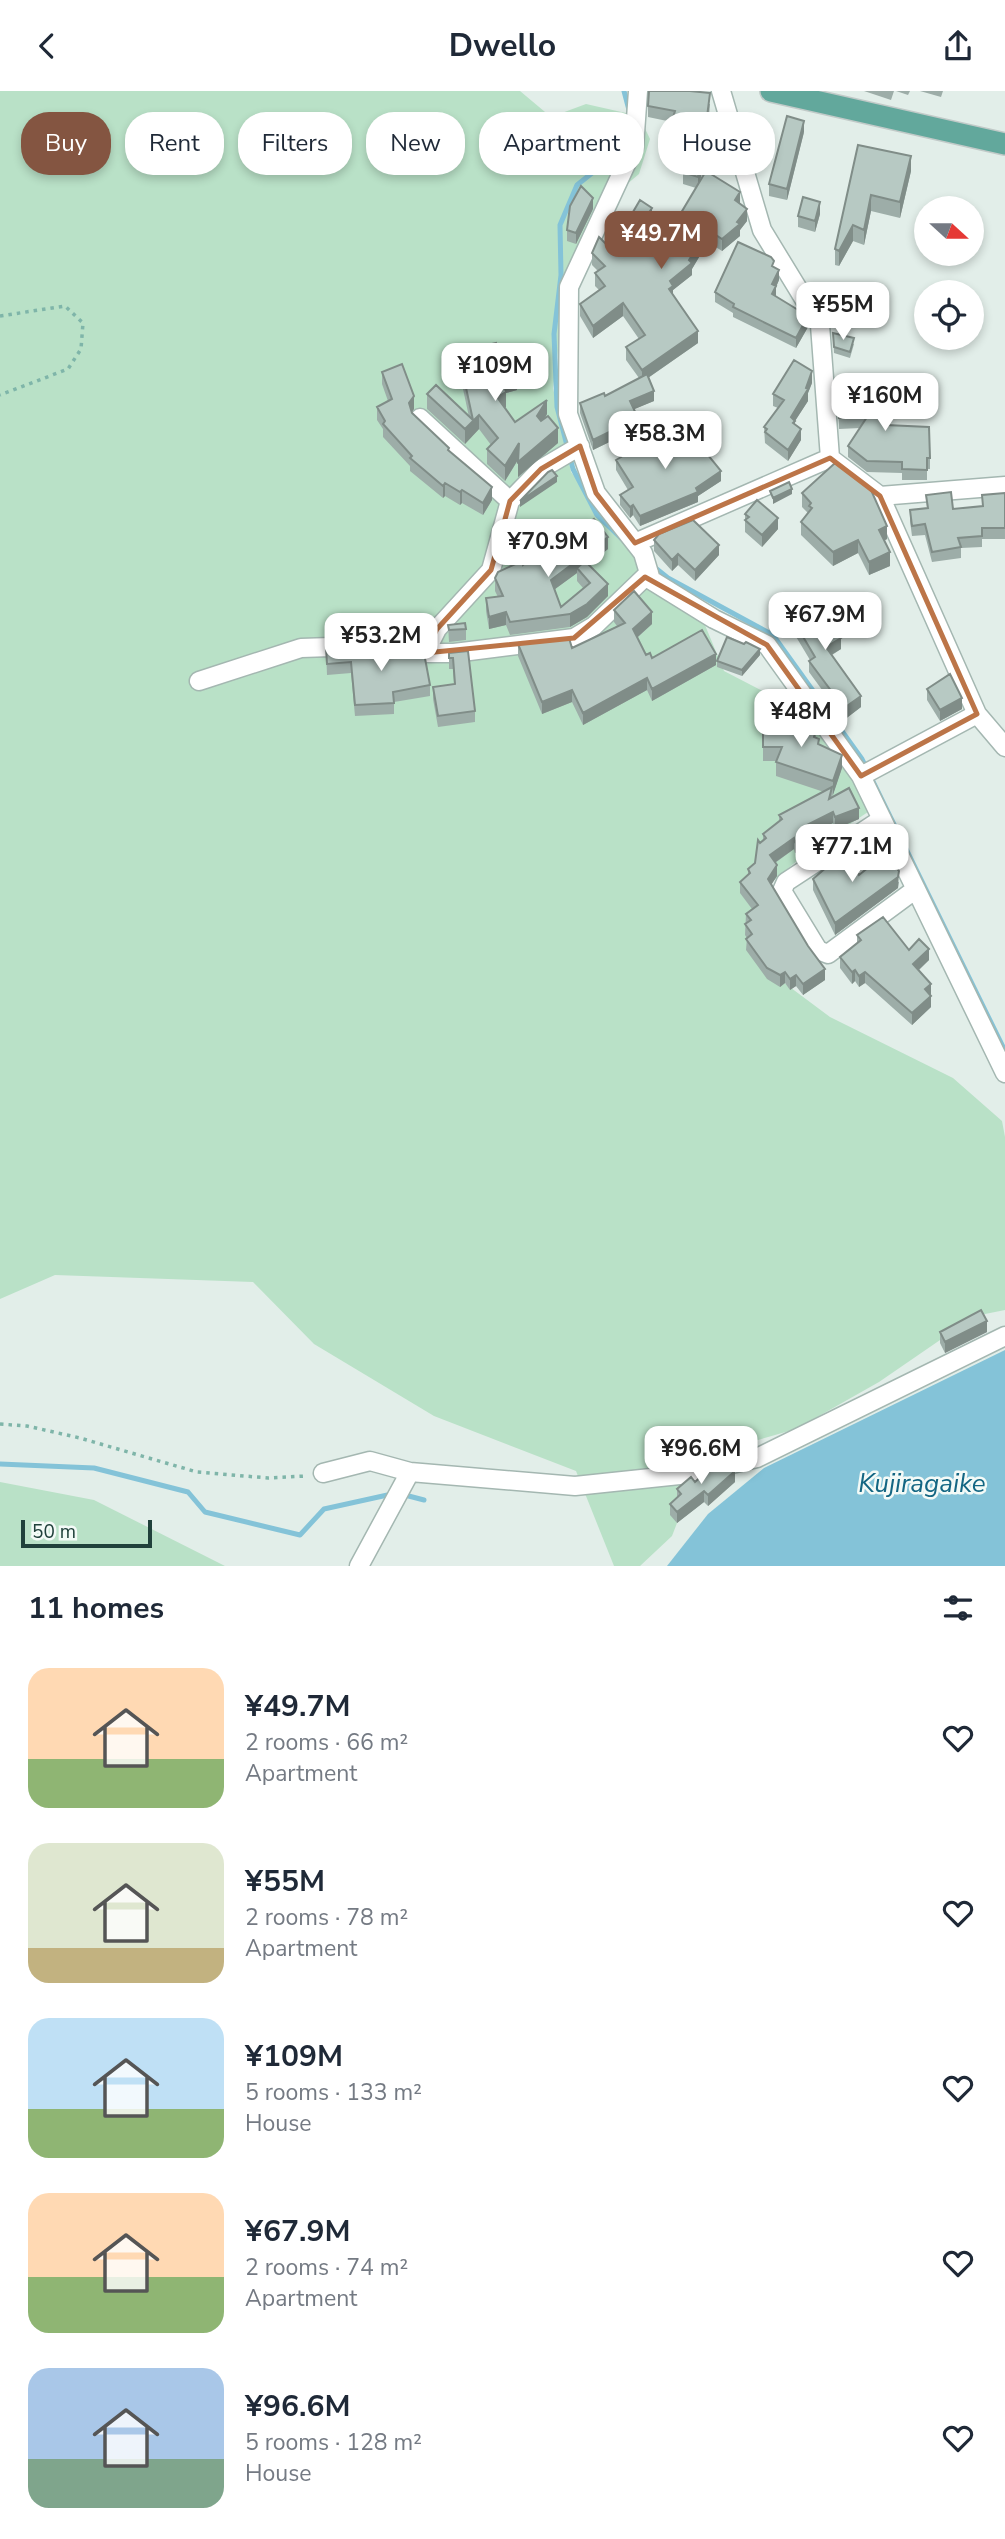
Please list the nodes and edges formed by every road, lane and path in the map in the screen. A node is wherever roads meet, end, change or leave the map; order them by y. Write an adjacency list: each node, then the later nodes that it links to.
1 (638, 91): 8 (street)
2 (721, 91): 9 (street)
3 (771, 91): 4 (main road)
4 (1005, 144)
5 (0, 316): 6 (path)
6 (0, 395)
7 (420, 418): 12 (street)
8 (579, 446): 12 (street); 13 (street)
9 (830, 458): 11 (street); 13 (street)
10 (1005, 487): 11 (street)
11 (880, 496): 17 (street)
12 (510, 501): 15 (street)
13 (635, 543): 14 (street)
14 (649, 573): 15 (street); 19 (street)
15 (425, 653): 16 (street)
16 (199, 681)
17 (977, 714): 18 (street); 19 (street)
18 (1005, 747)
19 (861, 776): 20 (street)
20 (882, 820): 21 (street); 21 (street)
21 (916, 889): 22 (street)
22 (1005, 1073)
23 (1005, 1336): 26 (street)
24 (0, 1424): 25 (path)
25 (323, 1472): 26 (street)
26 (410, 1472): 27 (street)
27 (359, 1566)

